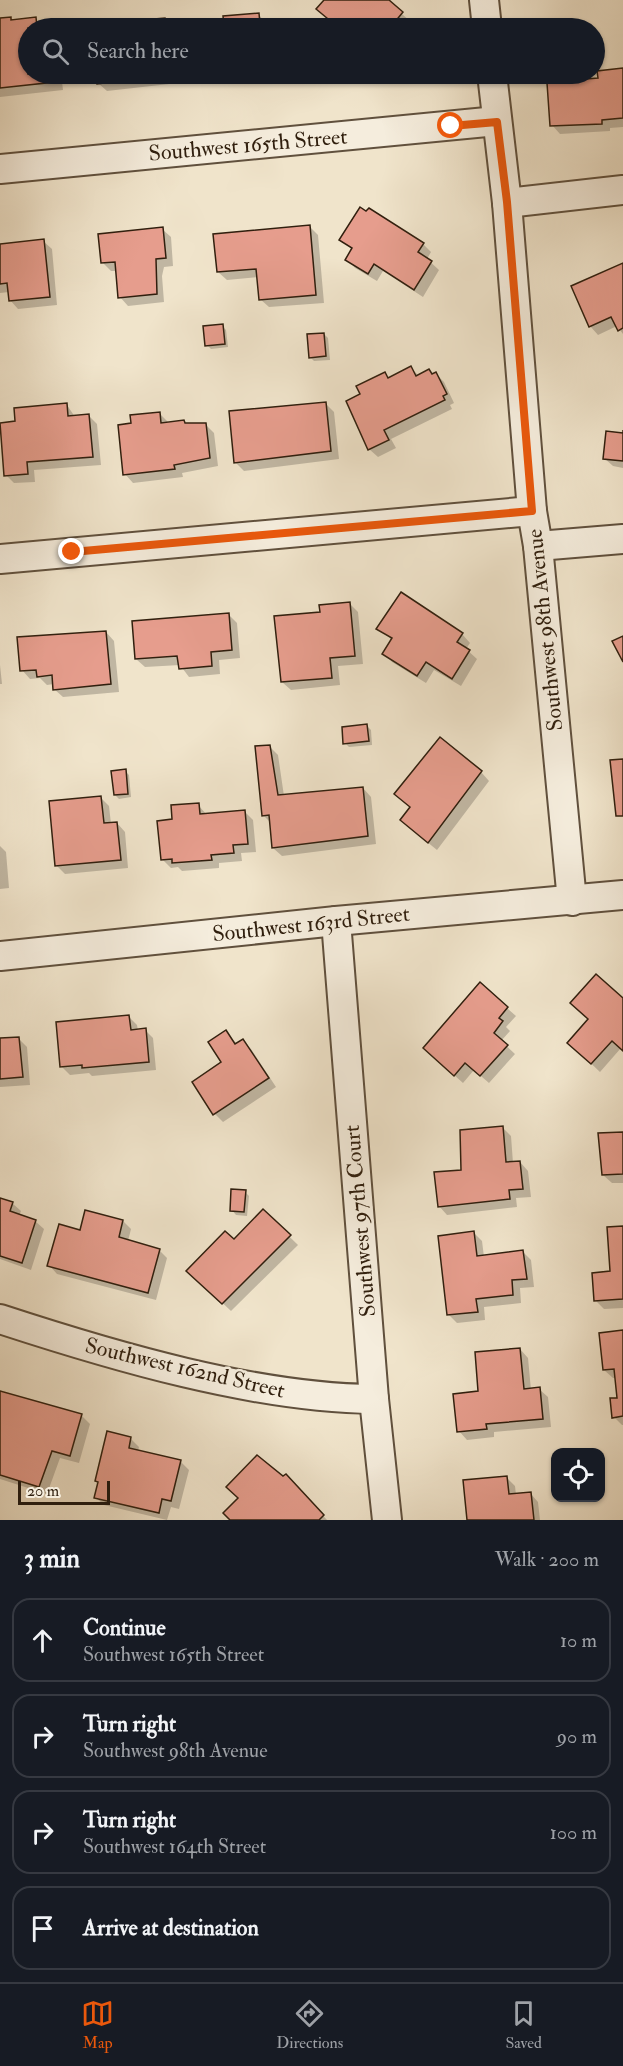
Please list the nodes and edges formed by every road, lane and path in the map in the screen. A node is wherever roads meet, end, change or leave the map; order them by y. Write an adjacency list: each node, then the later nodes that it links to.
1 (484, 0): 2 (street)
2 (486, 18)
3 (493, 84): 4 (street, Southwest 98th Avenue)
4 (497, 122): 5 (street, Southwest 165th Street); 7 (street, Southwest 98th Avenue)
5 (0, 169)
6 (623, 190): 7 (street)
7 (507, 202): 8 (street, Southwest 98th Avenue)
8 (532, 511): 10 (street, Southwest 98th Avenue); 11 (street)
9 (623, 539): 10 (street)
10 (538, 546): 13 (street, Southwest 98th Avenue)
11 (0, 559)
12 (623, 896): 13 (street, Southwest 163rd Street)
13 (572, 901): 14 (street, Southwest 163rd Street)
14 (336, 921): 15 (street, Southwest 163rd Street); 17 (street, Southwest 97th Court)
15 (0, 956)
16 (0, 1319): 17 (street, Southwest 162nd Street)
17 (374, 1399): 18 (street, Southwest 97th Court)
18 (387, 1520)

